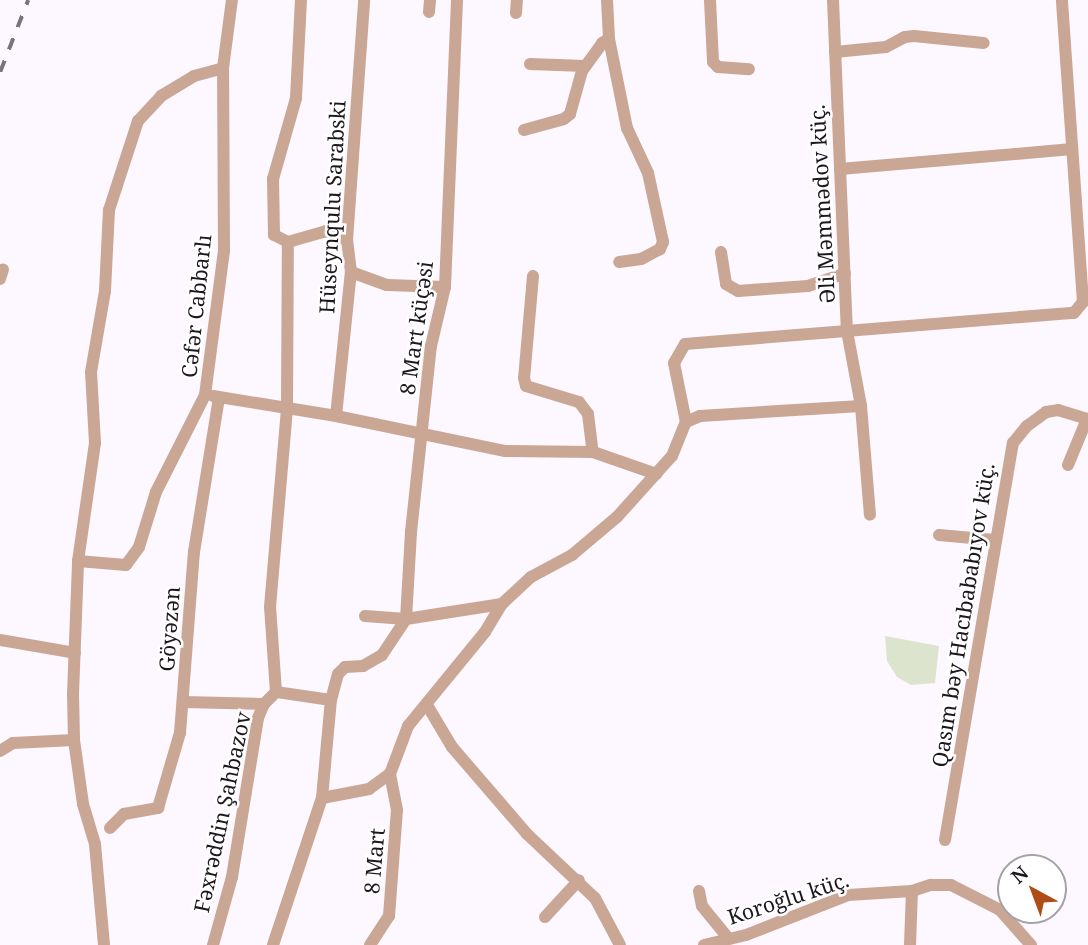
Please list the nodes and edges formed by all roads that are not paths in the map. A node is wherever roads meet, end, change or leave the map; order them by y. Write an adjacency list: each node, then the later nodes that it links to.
1 (232, 0): 14 (street, Cəfər Cabbarlı)
2 (301, 0): 20 (street)
3 (364, 0): 19 (street, Hüseynqulu Sarabski)
4 (457, 0): 26 (street, 8 Mart küçəsi)
5 (607, 0): 9 (street)
6 (710, 0): 15 (street)
7 (833, 0): 11 (street, Əli Məmmədov küç.)
8 (1062, 0): 17 (street)
9 (609, 39): 13 (street); 22 (street)
10 (984, 43): 11 (street)
11 (835, 52): 18 (street, Əli Məmmədov küç.)
12 (530, 64): 13 (street)
13 (584, 66): 16 (street)
14 (223, 68): 28 (street, Cəfər Cabbarlı); 42 (street)
15 (749, 69)
16 (524, 130)
17 (1072, 149): 18 (street); 27 (street)
18 (840, 169): 24 (street, Əli Məmmədov küç.)
19 (347, 240): 20 (street); 23 (street, Hüseynqulu Sarabski)
20 (288, 242): 31 (street)
21 (722, 252): 24 (street)
22 (619, 262)
23 (351, 272): 26 (street); 32 (street, Hüseynqulu Sarabski)
24 (845, 273): 27 (street, Əli Məmmədov küç.)
25 (533, 276): 36 (street)
26 (444, 287): 35 (street, 8 Mart küçəsi)
27 (847, 331): 30 (street, Əli Məmmədov küç.); 34 (street)
28 (205, 395): 29 (street); 42 (street, Cəfər Cabbarlı)
29 (219, 398): 31 (street); 50 (street, Göyəzən)
30 (860, 406): 34 (street); 39 (street, Əli Məmmədov küç.)
31 (287, 407): 32 (street); 48 (street)
32 (336, 416): 35 (street)
33 (1088, 419): 37 (street); 41 (street, Qasım bəy Hacıbababıyov küç.)
34 (686, 422): 38 (street)
35 (421, 435): 36 (street); 45 (street, 8 Mart küçəsi)
36 (593, 452): 38 (street)
37 (1068, 465)
38 (656, 474): 43 (street)
39 (870, 514)
40 (939, 535): 41 (street)
41 (995, 540): 58 (street, Qasım bəy Hacıbababıyov küç.)
42 (78, 561): 47 (street)
43 (502, 604): 45 (street); 52 (street)
44 (365, 616): 45 (street)
45 (406, 619): 49 (street, 8 Mart küçəsi)
46 (0, 640): 47 (street)
47 (75, 653): 53 (street)
48 (276, 692): 49 (street); 51 (street, Fəxrəddin Şahbazov)
49 (331, 700): 56 (street)
50 (183, 702): 51 (street); 57 (street, Göyəzən)
51 (264, 704): 65 (street, Fəxrəddin Şahbazov)
52 (426, 705): 55 (street); 59 (street)
53 (75, 740): 54 (street); 64 (street)
54 (0, 751)
55 (390, 774): 56 (street); 67 (street, 8 Mart)
56 (322, 798): 66 (street)
57 (110, 828)
58 (945, 840)
59 (579, 880): 62 (street); 68 (street)
60 (699, 891): 63 (street)
61 (912, 891): 63 (street, Koroğlu küç.); 70 (street); 71 (street, Koroğlu küç.)
62 (545, 917)
63 (728, 938): 69 (street, Koroğlu küç.)
64 (104, 945)
65 (213, 945)
66 (273, 945)
67 (370, 945)
68 (620, 945)
69 (704, 945)
70 (910, 945)
71 (1031, 945)

